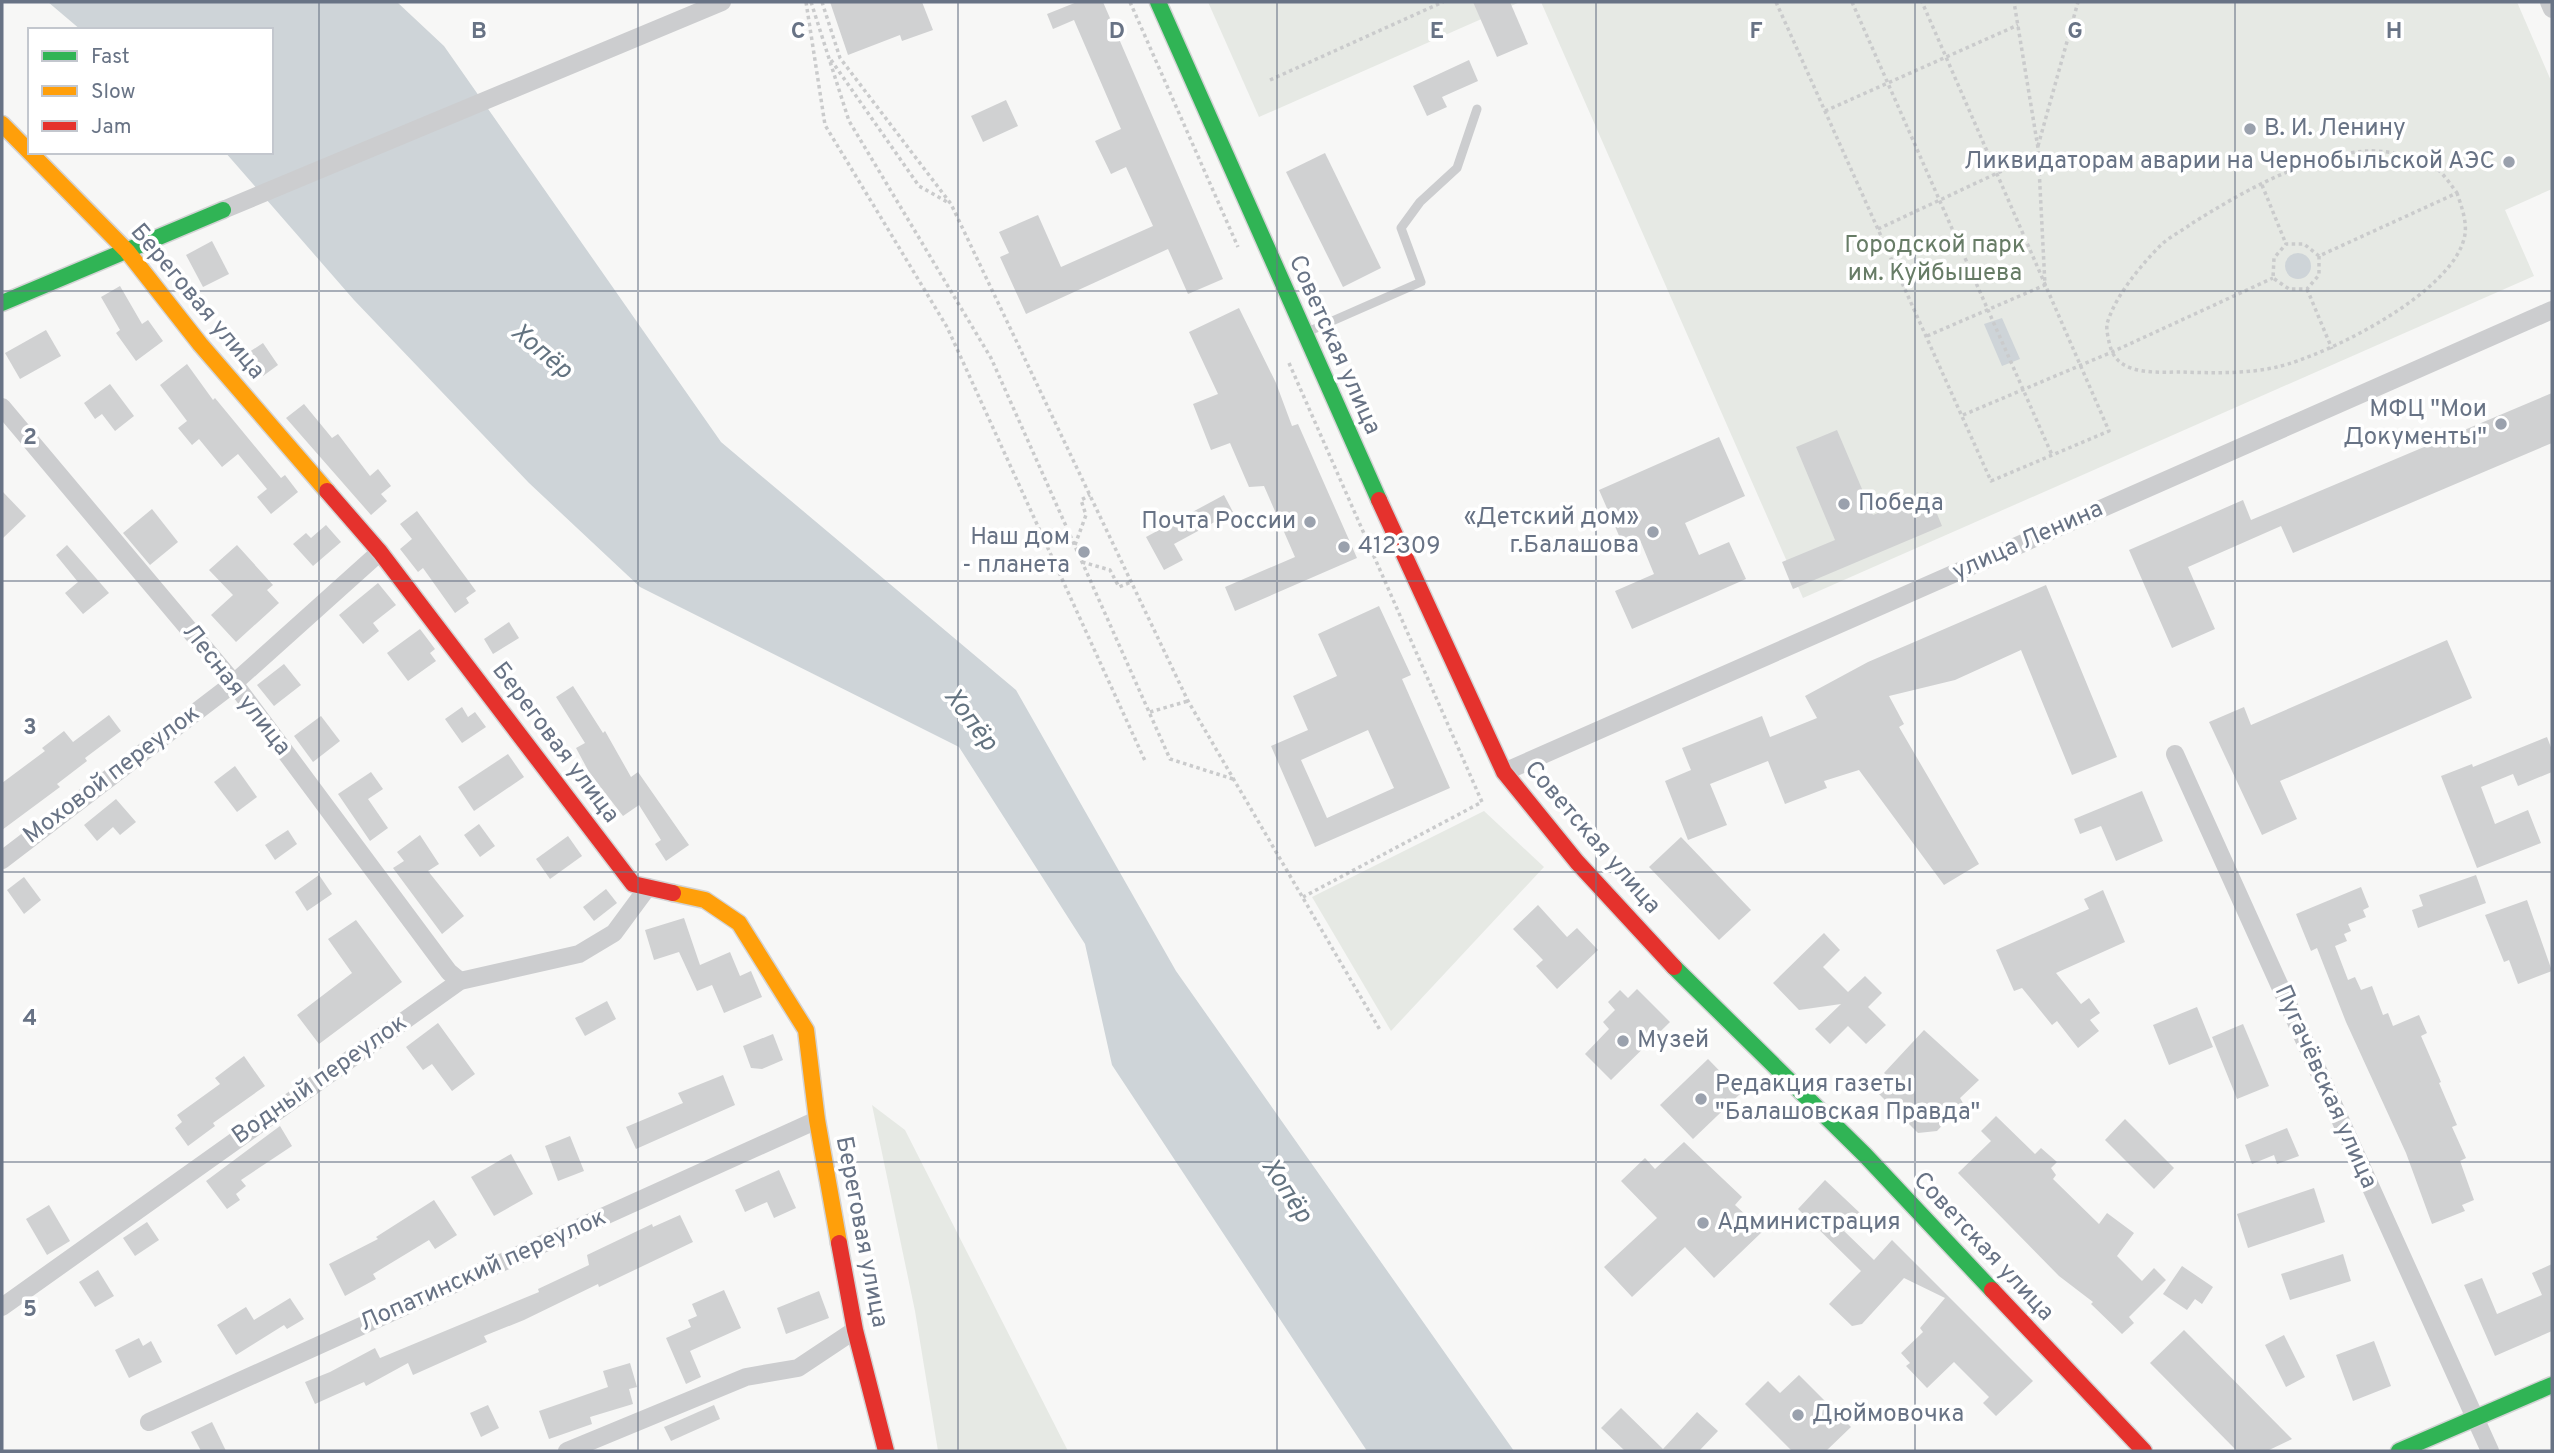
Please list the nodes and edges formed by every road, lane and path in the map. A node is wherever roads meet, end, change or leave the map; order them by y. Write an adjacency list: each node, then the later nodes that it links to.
1 (722, 2): 31 (street)
2 (808, 2): 15 (path); 62 (path)
3 (822, 2): 30 (path)
4 (1130, 2): 35 (path)
5 (1158, 2): 43 (street, Советская улица)
6 (1443, 2): 17 (path)
7 (1776, 2): 20 (path)
8 (1852, 2): 18 (path)
9 (1922, 2): 16 (path)
10 (2014, 2): 14 (path)
11 (2078, 2): 22 (path)
12 (2549, 2): 13 (street)
13 (2552, 9)
14 (2018, 25): 16 (path); 22 (path)
15 (829, 57): 30 (path); 54 (path)
16 (1948, 57): 18 (path); 26 (path)
17 (1270, 80)
18 (1887, 83): 20 (path); 29 (path)
19 (1477, 109): 43 (lane)
20 (1824, 111): 32 (path)
21 (2, 124): 23 (street, Береговая улица)
22 (2038, 148): 25 (path)
23 (28, 150)
24 (32, 154): 34 (street, Береговая улица)
25 (2038, 154): 26 (path); 38 (path)
26 (1997, 172): 29 (path); 38 (path)
27 (2262, 185): 28 (path); 33 (path); 46 (path)
28 (2457, 193): 36 (path); 45 (path)
29 (1940, 200): 32 (path); 41 (path)
30 (951, 204): 53 (path)
31 (223, 210): 34 (street)
32 (1878, 229): 44 (path)
33 (2286, 244): 36 (path); 37 (path)
34 (127, 251): 40 (street); 55 (street, Береговая улица)
35 (1242, 256)
36 (2319, 256): 39 (path)
37 (2273, 278): 39 (path); 46 (path)
38 (2045, 285): 41 (path); 48 (path)
39 (2307, 289): 45 (path)
40 (2, 303)
41 (1988, 308): 44 (path); 49 (path)
42 (2552, 310): 63 (street, улица Ленина)
43 (1303, 334): 63 (street, Советская улица)
44 (1927, 337): 51 (path)
45 (2332, 349): 46 (path)
46 (2112, 352): 48 (path)
47 (1286, 358): 67 (path)
48 (2081, 364): 49 (path); 52 (path)
49 (2022, 388): 51 (path); 52 (path)
50 (2, 407): 58 (street, Лесная улица)
51 (1963, 415): 52 (path)
52 (2052, 454)
53 (1090, 495): 54 (path); 57 (path)
54 (1075, 546): 56 (path)
55 (380, 552): 58 (street, Моховой переулок); 66 (street, Береговая улица)
56 (1082, 562): 57 (path); 60 (path)
57 (1131, 582): 59 (path)
58 (234, 682): 65 (street, Моховой переулок); 68 (street, Лесная улица)
59 (1188, 701): 60 (path); 64 (path)
60 (1150, 712): 64 (path)
61 (2175, 754): 74 (street, Пугачёвская улица)
62 (1146, 763)
63 (1504, 772): 78 (street, Советская улица)
64 (1233, 779): 67 (path)
65 (2, 860)
66 (648, 887): 68 (street, Водный переулок); 70 (street, Береговая улица)
67 (1303, 897): 69 (path)
68 (460, 981): 71 (street, Водный переулок)
69 (1380, 1030)
70 (817, 1120): 72 (street, Береговая улица); 75 (street, Лопатинский переулок)
71 (2, 1307)
72 (855, 1331): 76 (street); 77 (street, Береговая улица)
73 (2552, 1385): 74 (street)
74 (2475, 1419): 79 (street); 80 (street, Пугачёвская улица)
75 (149, 1422)
76 (568, 1451)
77 (886, 1451)
78 (2144, 1451)
79 (2399, 1451)
80 (2490, 1451)

